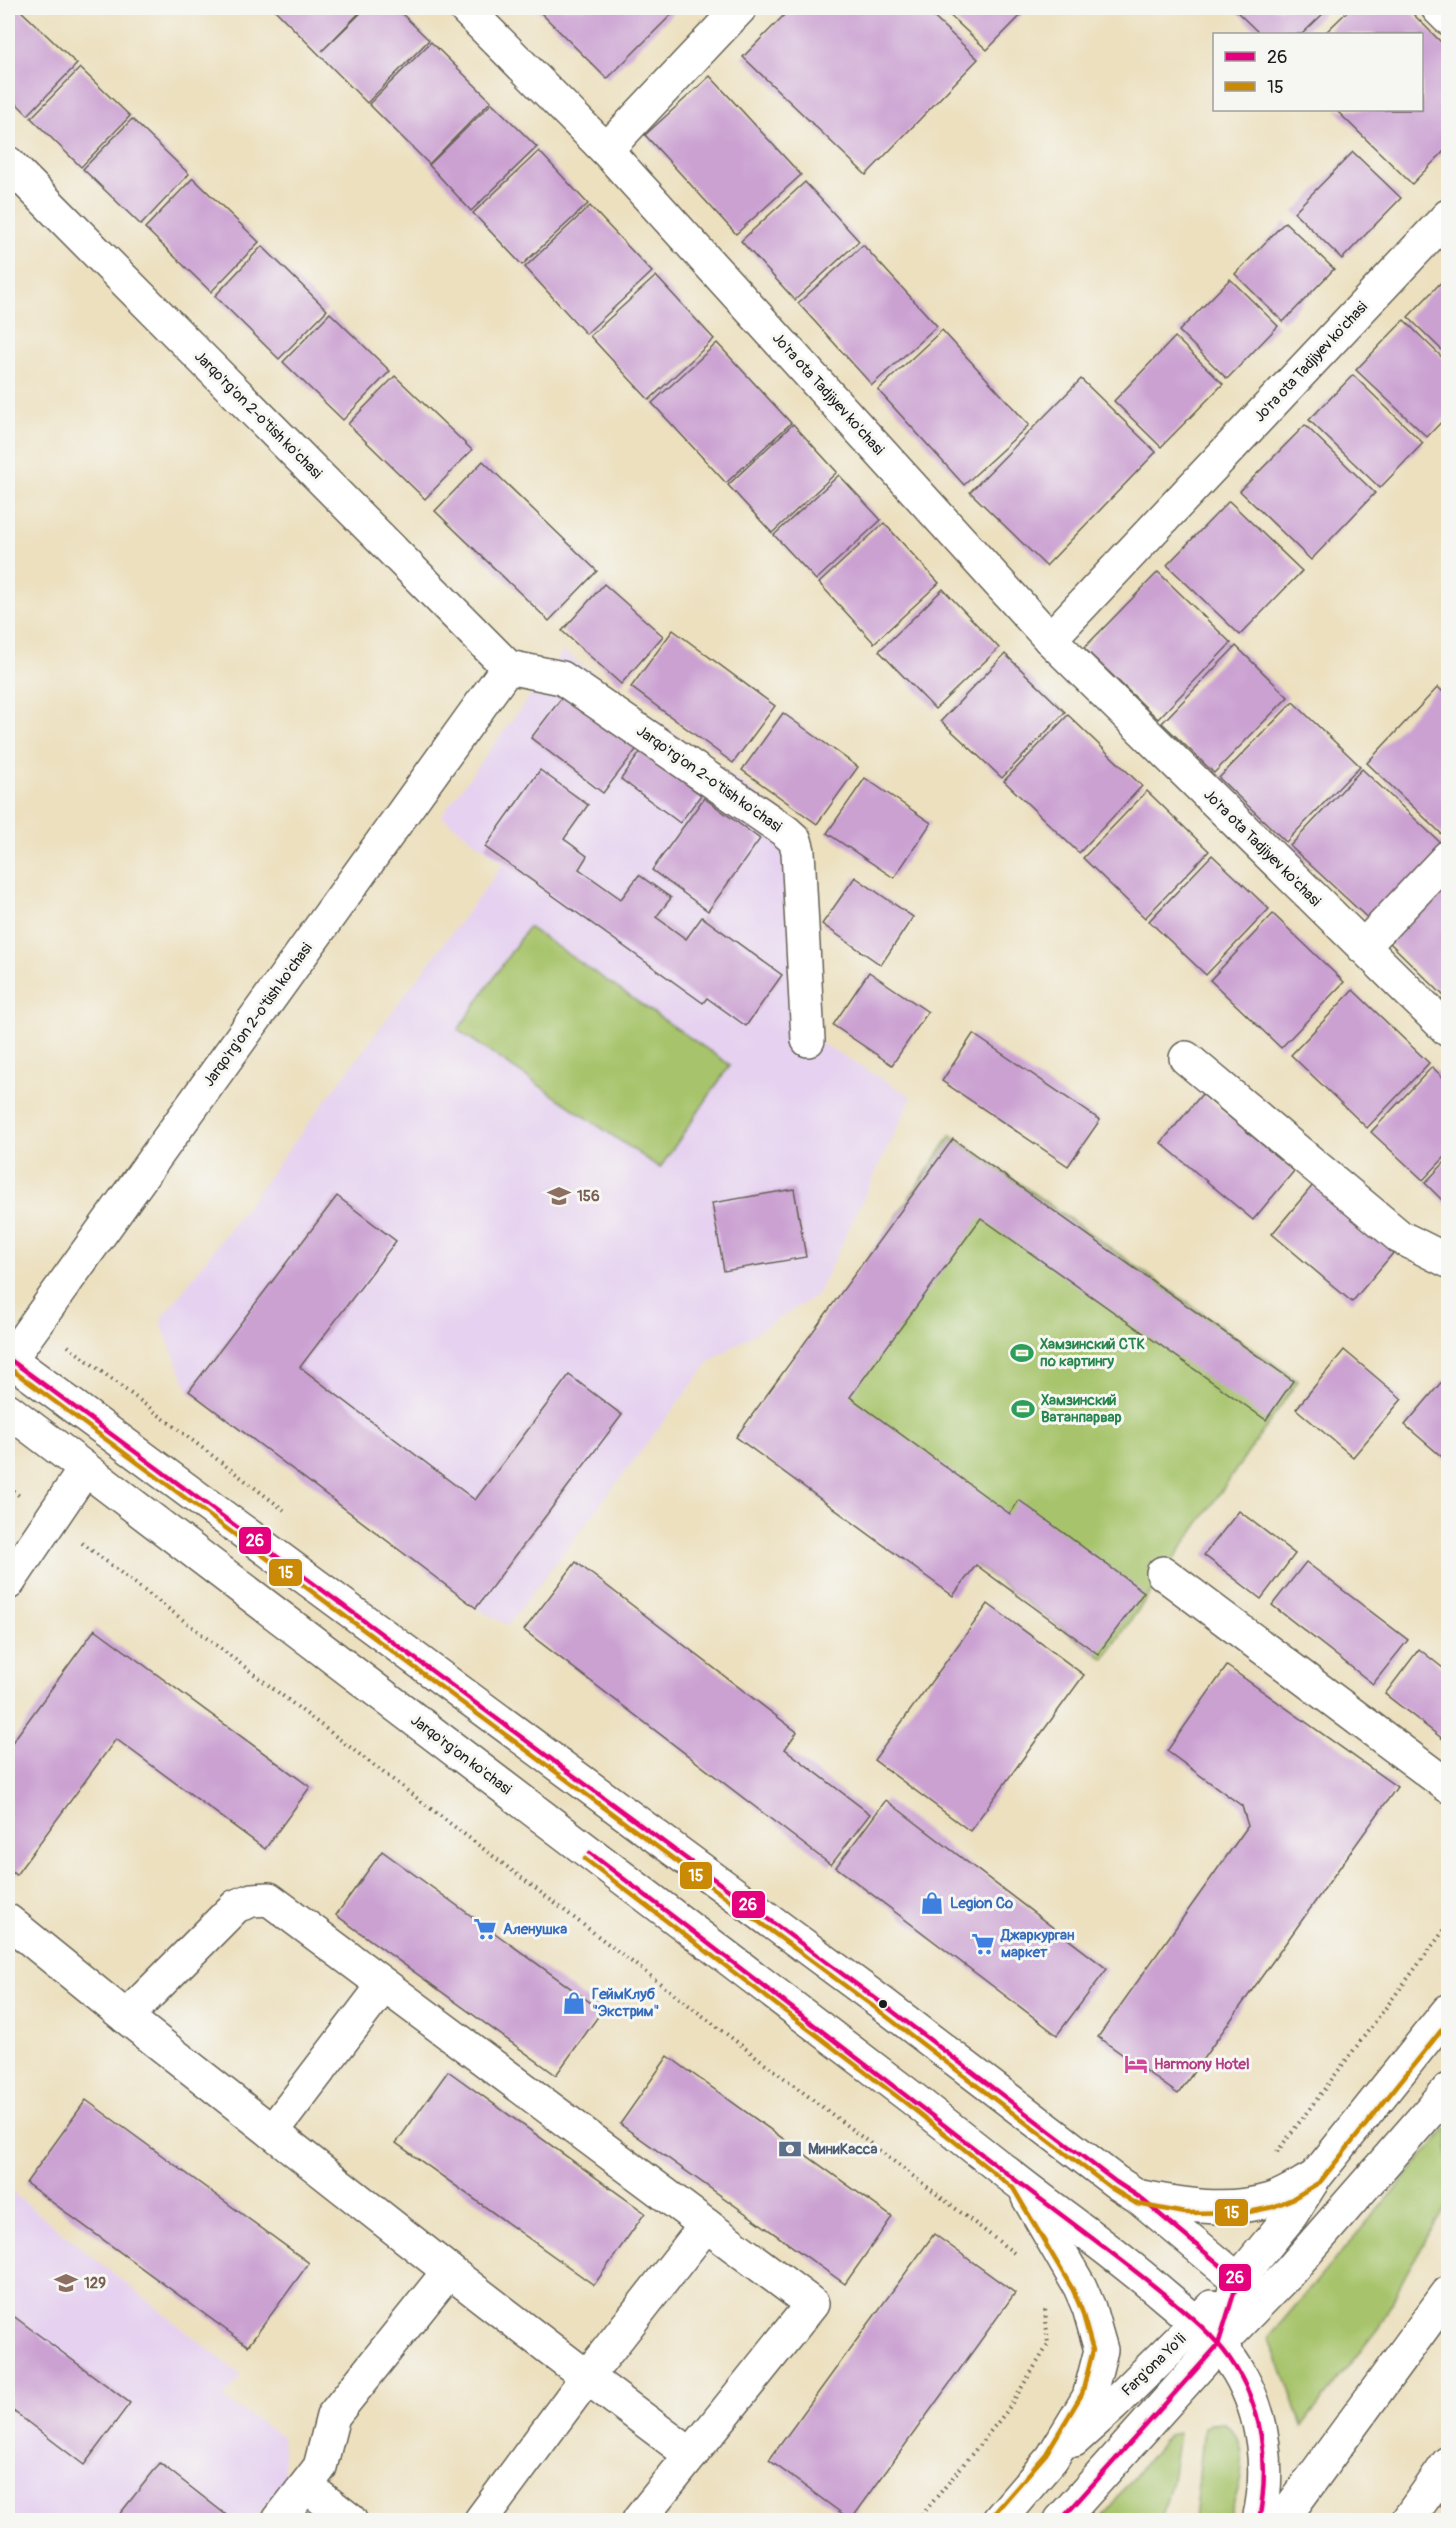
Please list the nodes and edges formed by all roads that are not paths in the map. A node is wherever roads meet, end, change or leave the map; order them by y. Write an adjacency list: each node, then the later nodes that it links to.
1 (465, 8): 5 (street, Jo'ra ota Tadjiyev ko'chasi)
2 (740, 8): 5 (street)
3 (1438, 8): 4 (street)
4 (1449, 18)
5 (606, 150): 8 (street, Jo'ra ota Tadjiyev ko'chasi)
6 (8, 163): 9 (street, Jarqo'rg'on 2-o'tish ko'chasi)
7 (1444, 227): 8 (street, Jo'ra ota Tadjiyev ko'chasi)
8 (1050, 639): 11 (street, Jo'ra ota Tadjiyev ko'chasi)
9 (508, 667): 13 (street, Jarqo'rg'on 2-o'tish ko'chasi); 16 (street, Jarqo'rg'on 2-o'tish ko'chasi)
10 (1449, 857): 11 (street)
11 (1363, 947): 12 (street, Jo'ra ota Tadjiyev ko'chasi)
12 (1449, 1030)
13 (808, 1040)
14 (1186, 1058): 15 (street)
15 (1449, 1261)
16 (8, 1360): 30 (street)
17 (8, 1410): 18 (street, Jarqo'rg'on ko'chasi)
18 (85, 1469): 20 (street); 29 (street, Jarqo'rg'on ko'chasi)
19 (1163, 1573): 21 (street)
20 (8, 1582)
21 (1449, 1786)
22 (8, 1921): 25 (street)
23 (384, 1985): 25 (street); 27 (street); 31 (street)
24 (1449, 2011): 28 (street, Farg'ona Yo'li)
25 (126, 2017): 27 (street)
26 (1449, 2091): 35 (street, Farg'ona Yo'li)
27 (272, 2132): 32 (street)
28 (1315, 2177): 30 (street); 33 (street, Farg'ona Yo'li)
29 (1019, 2182): 35 (street, Jarqo'rg'on ko'chasi); 38 (street)
30 (1139, 2196): 33 (street)
31 (706, 2225): 36 (street); 37 (street)
32 (449, 2271): 36 (street); 40 (street)
33 (1238, 2280): 35 (street, Farg'ona Yo'li)
34 (1449, 2294): 48 (street)
35 (1208, 2334): 38 (street, Farg'ona Yo'li); 46 (street); 47 (street, Jarqo'rg'on ko'chasi)
36 (587, 2377): 37 (street); 43 (street)
37 (692, 2454): 44 (street)
38 (1052, 2458): 45 (street)
39 (1449, 2463): 49 (street)
40 (306, 2486): 41 (street); 42 (street)
41 (279, 2520)
42 (351, 2520)
43 (481, 2520)
44 (639, 2520)
45 (999, 2520)
46 (1061, 2520)
47 (1259, 2520)
48 (1282, 2520)
49 (1408, 2520)

